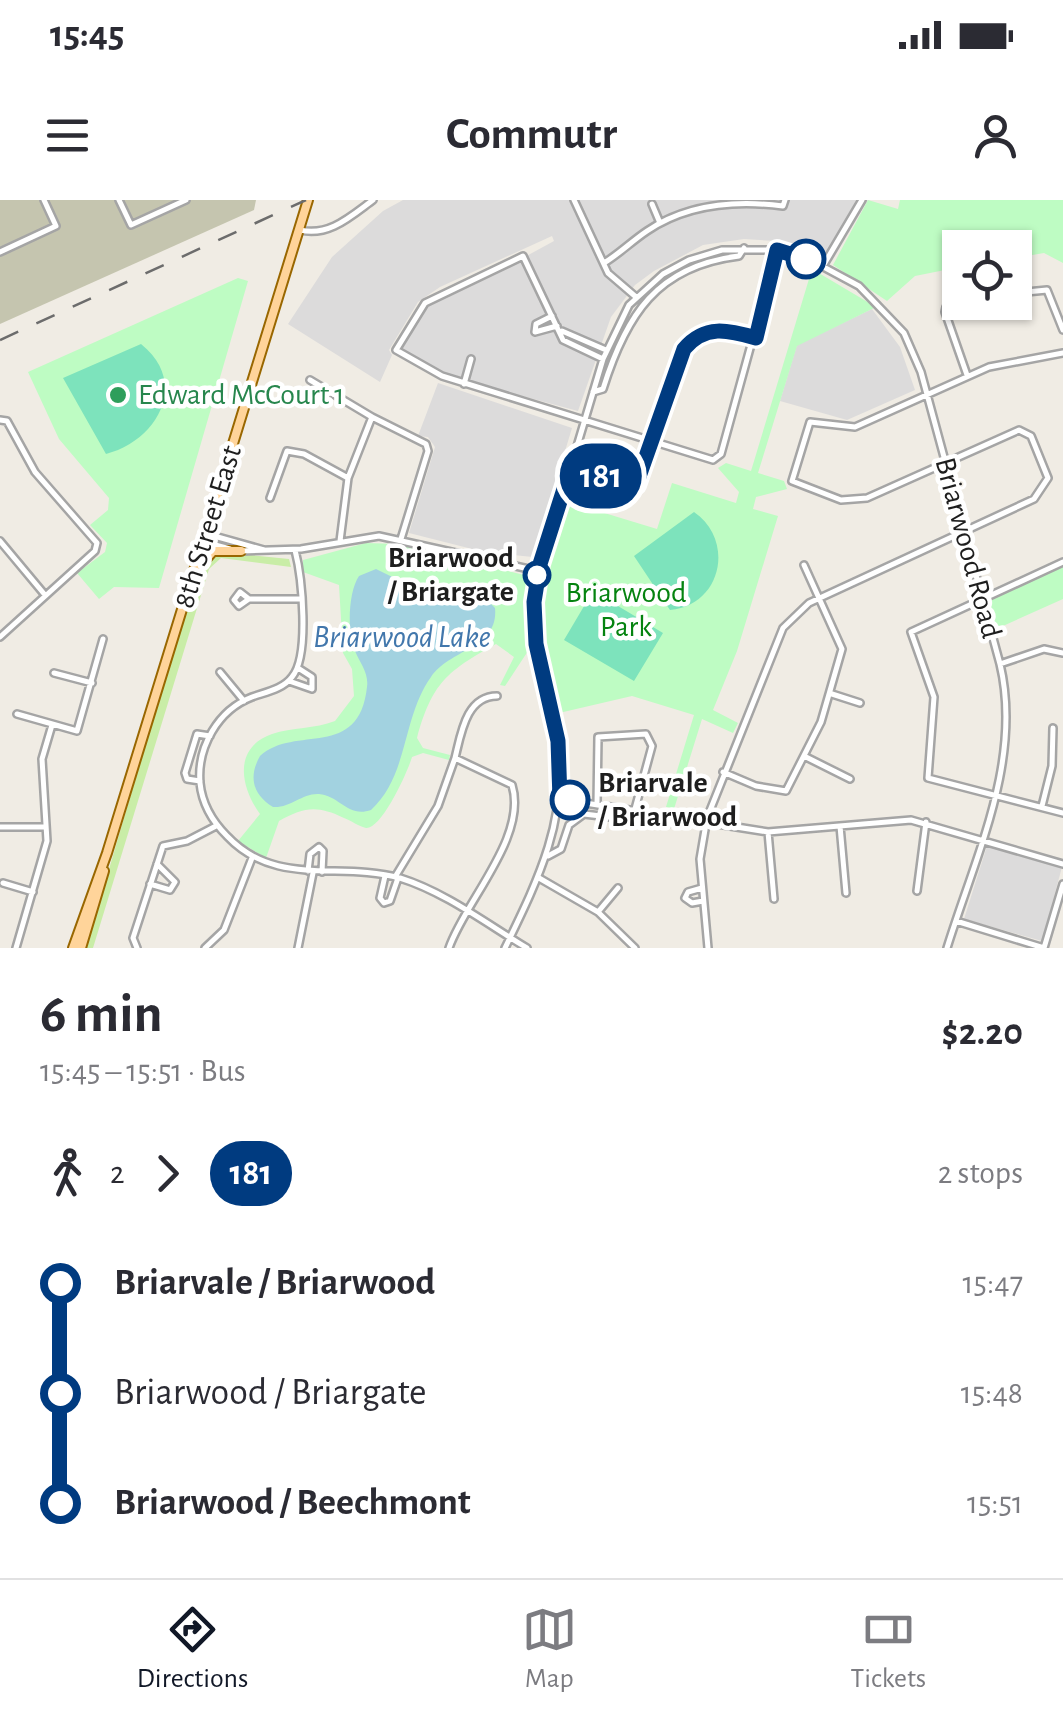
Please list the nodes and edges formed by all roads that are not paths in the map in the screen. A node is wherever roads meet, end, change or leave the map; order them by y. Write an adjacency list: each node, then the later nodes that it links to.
1 (44, 200): 15 (street)
2 (119, 200): 3 (street)
3 (186, 200)
4 (308, 200): 12 (main road, 8th Street East)
5 (372, 200): 12 (street)
6 (574, 200): 16 (street)
7 (785, 200): 9 (street)
8 (862, 200): 17 (street)
9 (722, 202): 11 (street)
10 (652, 204): 11 (street)
11 (660, 223): 16 (street)
12 (300, 230): 43 (main road, 8th Street East)
13 (744, 248): 14 (street, Briarwood Road); 19 (street, Briarwood Road); 32 (street, Briarwood Road)
14 (777, 250): 17 (street, Briarwood Road); 24 (street)
15 (0, 252)
16 (604, 263): 19 (street)
17 (824, 266): 33 (street, Briarwood Road)
18 (1032, 291): 23 (street)
19 (636, 297): 25 (street, Briarwood Road)
20 (552, 316): 22 (street); 22 (street); 31 (street)
21 (948, 320): 29 (street)
22 (559, 328): 25 (street); 27 (street)
23 (1063, 330)
24 (756, 338): 37 (street); 37 (street)
25 (606, 350): 27 (street, Briarwood Road)
26 (1063, 353): 29 (street)
27 (603, 358): 32 (street, Briarwood Road)
28 (472, 359): 31 (street)
29 (968, 376): 33 (street)
30 (310, 380): 34 (street)
31 (464, 384): 36 (street)
32 (593, 392): 36 (street, Briarwood Road)
33 (926, 395): 38 (street, Briarwood Road); 38 (street)
34 (372, 416): 40 (street); 44 (street)
35 (0, 420): 54 (street)
36 (584, 420): 37 (street); 39 (street, Briarwood Road)
37 (654, 442): 39 (street)
38 (945, 463): 42 (street, Briarwood Road); 42 (street)
39 (571, 467): 52 (street, Briarwood Road)
40 (348, 478): 41 (street); 46 (street)
41 (270, 498)
42 (964, 532): 55 (street); 56 (street, Briarwood Road)
43 (205, 538): 48 (street); 49 (street); 53 (main road, 8th Street East)
44 (402, 539): 46 (street); 52 (street)
45 (0, 541): 54 (street)
46 (340, 542): 47 (street)
47 (295, 550): 49 (street); 58 (street)
48 (241, 551): 49 (street); 53 (main road)
49 (271, 552)
50 (1063, 562): 56 (street)
51 (804, 565): 55 (street)
52 (538, 571): 82 (street, Briarwood Road)
53 (189, 589): 96 (main road, 8th Street East)
54 (45, 595): 59 (street)
55 (820, 598): 68 (street); 78 (street)
56 (982, 598): 62 (street, Briarwood Road); 81 (street)
57 (248, 599): 58 (street)
58 (300, 599): 63 (street)
59 (0, 637)
60 (103, 639): 67 (street)
61 (1063, 653): 62 (street)
62 (1000, 664): 81 (street, Briarwood Road)
63 (298, 668): 66 (street); 66 (street)
64 (54, 672): 67 (street)
65 (220, 672): 70 (street)
66 (290, 681): 70 (street)
67 (92, 683): 73 (street)
68 (832, 694): 71 (street); 76 (street)
69 (497, 696): 77 (street)
70 (244, 701): 75 (street)
71 (860, 703)
72 (17, 714): 73 (street)
73 (52, 725): 93 (street)
74 (1053, 728): 84 (street)
75 (210, 736): 80 (street); 80 (street)
76 (804, 756): 78 (street); 79 (street)
77 (455, 758): 104 (street); 116 (street)
78 (722, 772): 89 (street)
79 (850, 779)
80 (200, 781): 90 (street)
81 (995, 794): 84 (street); 95 (street, Briarwood Road)
82 (560, 799): 83 (street); 97 (street, Briarwood Road)
83 (597, 804): 85 (street); 85 (street)
84 (1042, 806): 86 (street)
85 (635, 809): 87 (street)
86 (1063, 813)
87 (674, 816): 89 (street); 97 (street)
88 (926, 822): 91 (street); 95 (street); 111 (street)
89 (706, 823): 94 (street); 110 (street)
90 (217, 826): 98 (street); 99 (street)
91 (840, 826): 94 (street); 113 (street)
92 (0, 827): 93 (street)
93 (46, 827): 112 (street)
94 (768, 832): 114 (street)
95 (982, 839): 100 (street); 118 (street, Briarwood Road)
96 (107, 852): 122 (main road, 8th Street East); 123 (main road, 8th Street East)
97 (548, 856): 105 (street, Briarwood Road)
98 (252, 858): 101 (street); 120 (street)
99 (156, 864): 107 (street); 107 (street)
100 (1063, 864)
101 (311, 871): 102 (street); 102 (street); 125 (street)
102 (322, 872): 103 (street)
103 (385, 876): 104 (street); 104 (street)
104 (396, 878): 116 (street)
105 (538, 878): 117 (street); 119 (street, Briarwood Road)
106 (3, 883): 112 (street)
107 (150, 884): 124 (street)
108 (1063, 884): 132 (street)
109 (618, 888): 117 (street)
110 (702, 888): 115 (street); 115 (street)
111 (918, 890)
112 (34, 892): 121 (street)
113 (846, 893)
114 (774, 899)
115 (704, 901): 130 (street)
116 (466, 912): 119 (street); 126 (street)
117 (598, 912): 129 (street)
118 (956, 921): 131 (street, Briarwood Road); 132 (street)
119 (510, 938): 127 (street, Briarwood Road); 128 (street)
120 (208, 947)
121 (16, 948)
122 (73, 948)
123 (81, 948)
124 (137, 948)
125 (298, 948)
126 (449, 948)
127 (505, 948)
128 (527, 948)
129 (634, 948)
130 (708, 948)
131 (948, 948)
132 (1044, 948)

